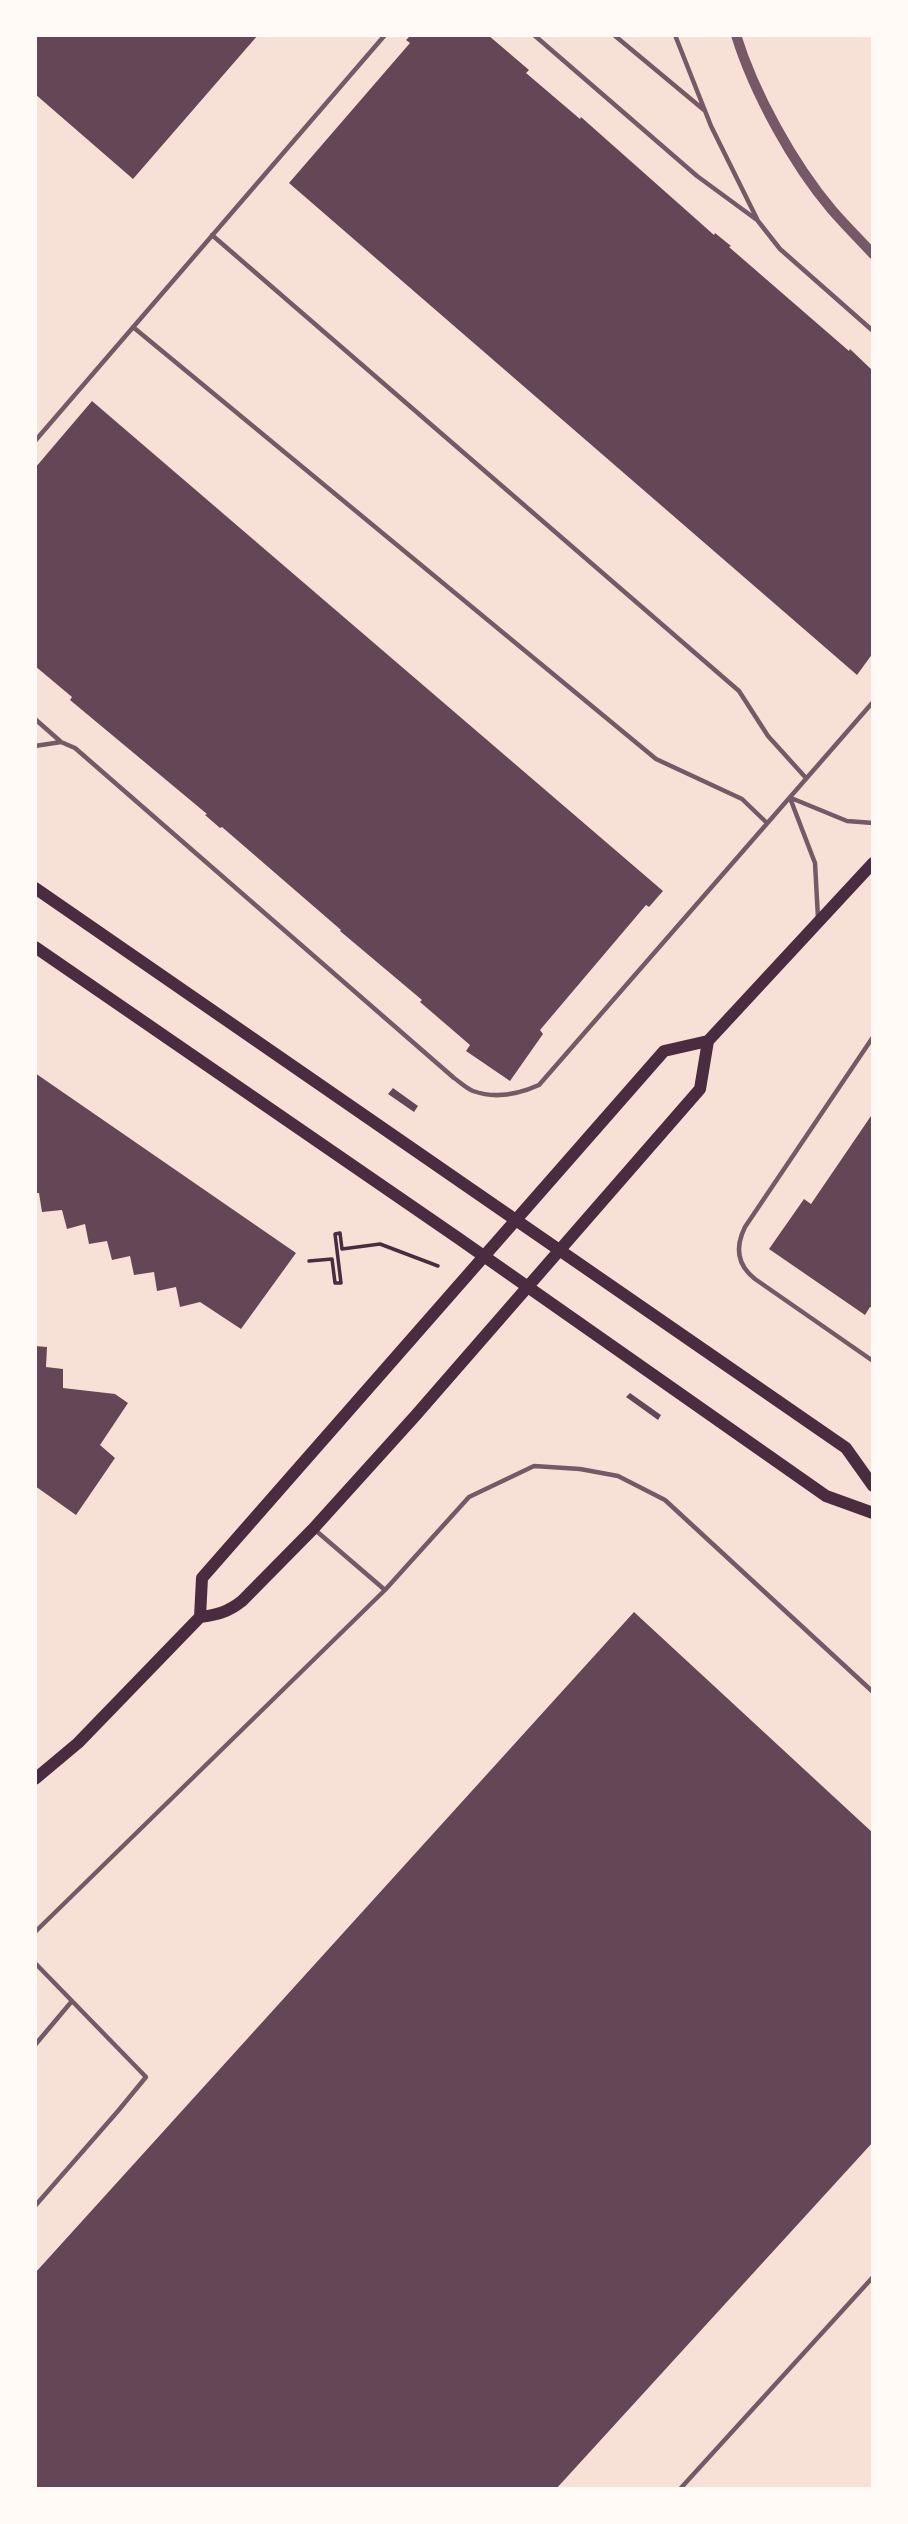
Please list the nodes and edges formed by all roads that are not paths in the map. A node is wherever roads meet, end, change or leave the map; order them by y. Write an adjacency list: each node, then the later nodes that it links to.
1 (385, 35): 8 (lane)
2 (534, 35): 7 (lane)
3 (614, 35): 6 (lane)
4 (675, 35): 6 (lane)
5 (736, 35): 9 (street)
6 (705, 111): 7 (lane)
7 (758, 221): 11 (lane)
8 (212, 235): 10 (lane); 17 (lane)
9 (873, 254)
10 (133, 327): 12 (lane); 19 (lane)
11 (873, 331)
12 (35, 441)
13 (873, 702): 17 (lane)
14 (35, 719): 15 (lane)
15 (61, 742): 16 (lane); 19 (lane)
16 (35, 746)
17 (806, 779): 18 (lane)
18 (790, 798): 19 (lane); 20 (lane); 23 (lane)
19 (766, 823)
20 (873, 823)
21 (873, 863): 23 (main road)
22 (35, 888): 27 (main road)
23 (818, 923): 26 (main road)
24 (35, 947): 29 (main road)
25 (873, 1037): 31 (lane)
26 (708, 1041): 27 (main road); 28 (main road)
27 (517, 1221): 28 (main road); 29 (main road)
28 (559, 1250): 30 (main road); 32 (main road)
29 (485, 1257): 30 (main road); 36 (main road)
30 (527, 1287): 33 (main road); 34 (main road)
31 (873, 1361)
32 (873, 1486)
33 (873, 1513)
34 (313, 1528): 35 (lane); 36 (main road)
35 (385, 1590): 37 (lane); 39 (lane)
36 (200, 1617): 38 (main road)
37 (873, 1691)
38 (35, 1779)
39 (35, 1932)
40 (35, 1963): 41 (lane)
41 (72, 2001): 42 (lane); 43 (lane)
42 (35, 2045)
43 (35, 2206)
44 (873, 2277): 45 (lane)
45 (680, 2489)

